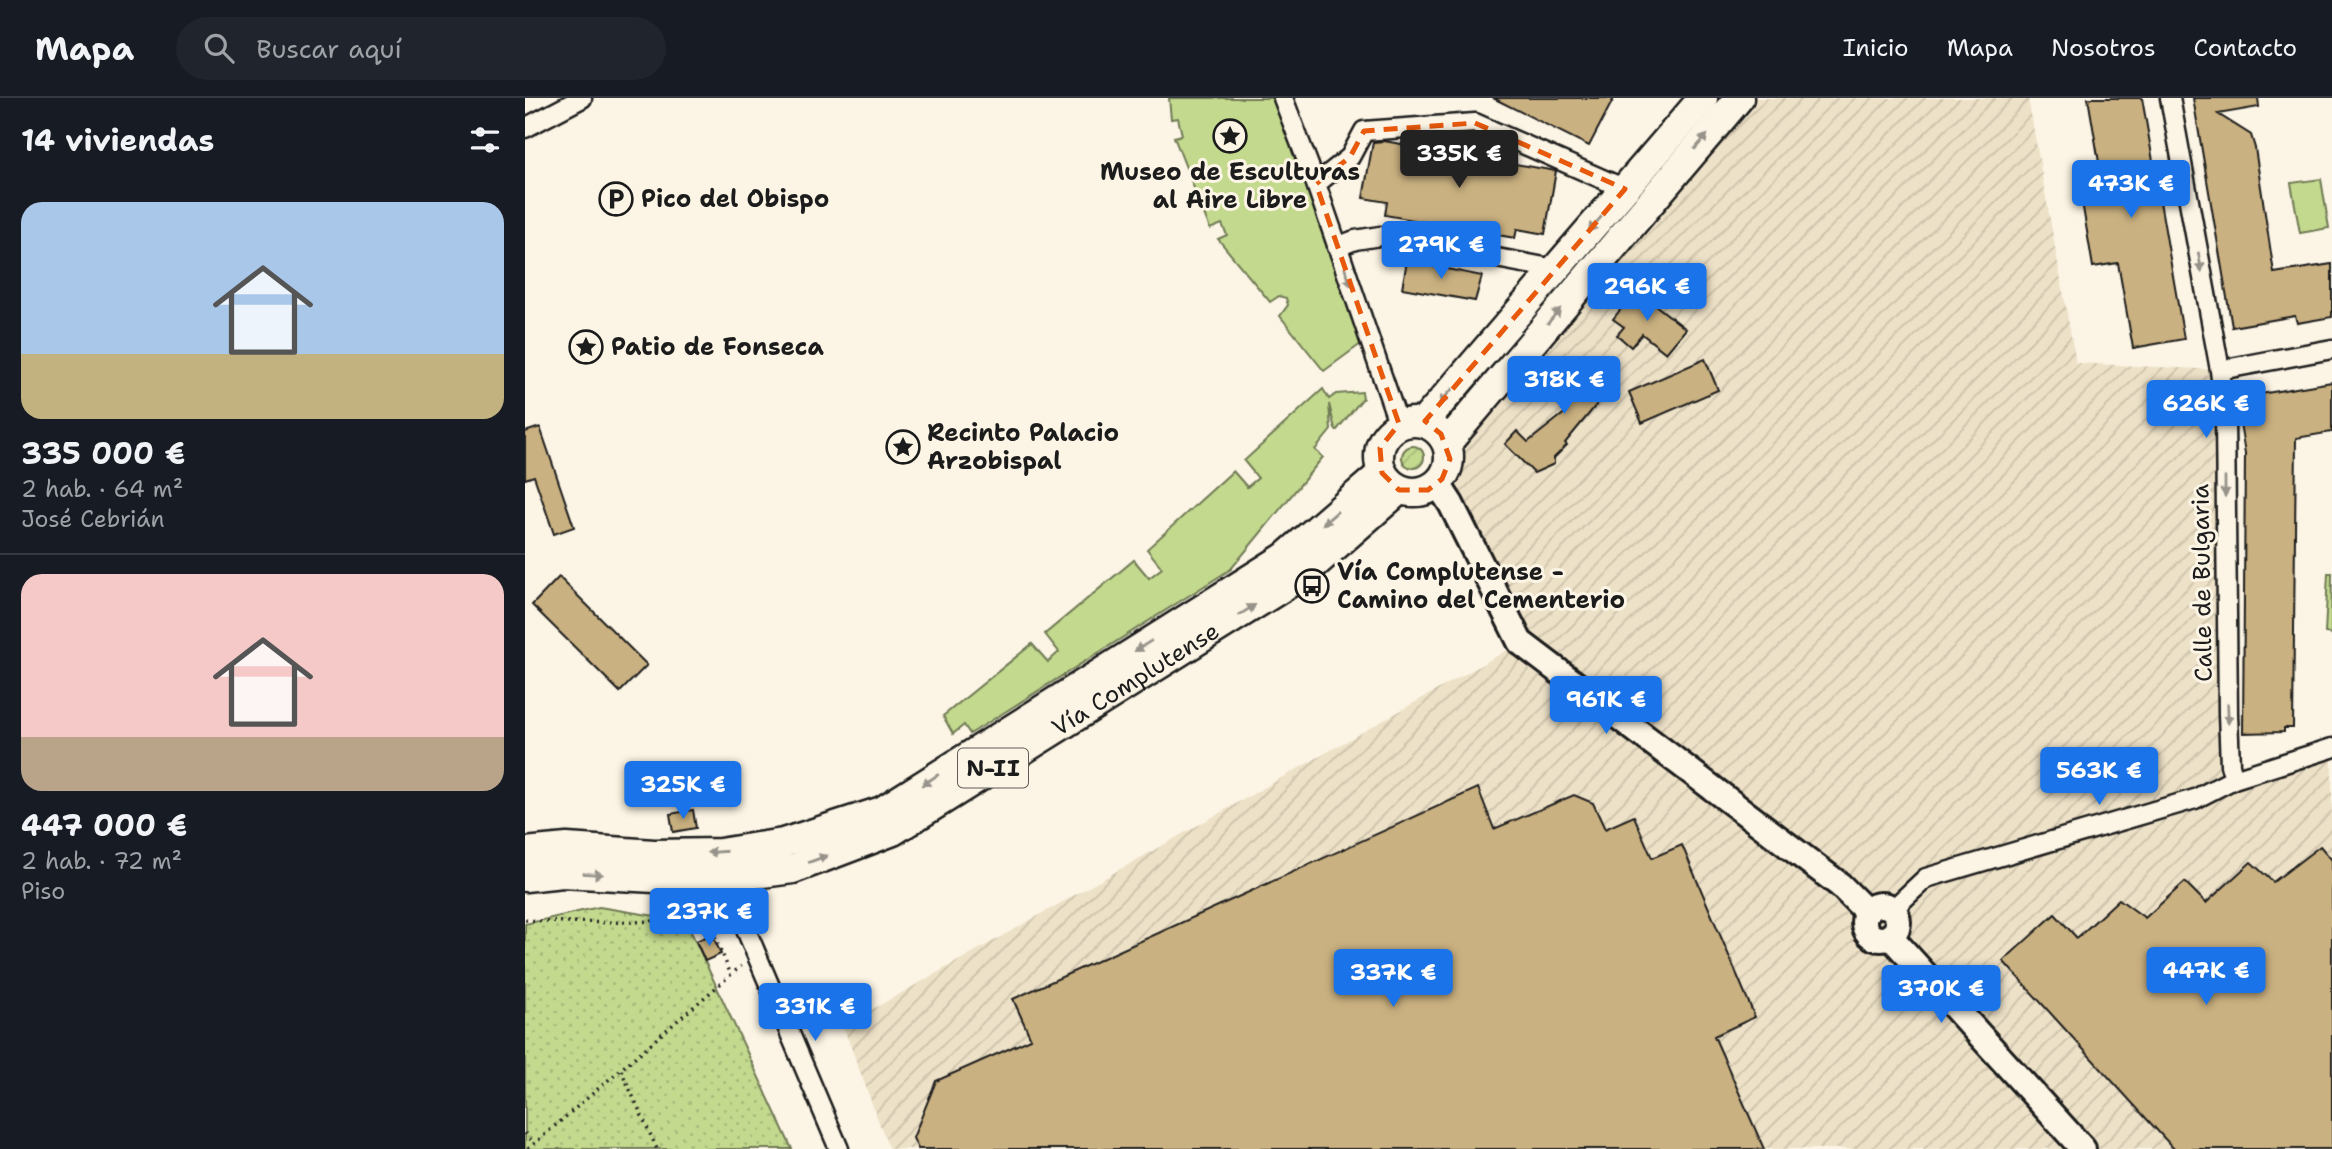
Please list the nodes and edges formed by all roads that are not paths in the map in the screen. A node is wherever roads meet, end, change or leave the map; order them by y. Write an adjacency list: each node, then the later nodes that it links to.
1 (582, 98): 6 (street)
2 (1283, 98): 7 (street)
3 (1703, 98): 8 (main road)
4 (1739, 98): 14 (main road, one-way to 4)
5 (2170, 98): 12 (street, Calle de Bulgaria, one-way to 12)
6 (525, 128)
7 (1316, 184): 8 (street); 9 (street)
8 (1625, 189): 10 (main road, one-way to 10)
9 (1337, 247): 10 (street); 13 (street, one-way to 13)
10 (1555, 270): 13 (main road, one-way to 13)
11 (2332, 349): 12 (street)
12 (2220, 370): 18 (street, Calle de Bulgaria, one-way to 18)
13 (1411, 424): 14 (main road); 15 (main road)
14 (1447, 443): 16 (main road)
15 (1391, 481): 16 (main road); 19 (main road, Vía Complutense / N-II, one-way to 19); 21 (main road, Vía Complutense / N-II, one-way to 15)
16 (1438, 484): 23 (street)
17 (2332, 748): 18 (street)
18 (2234, 779): 22 (street)
19 (525, 852)
20 (525, 877): 21 (main road, Vía Complutense / N-II, one-way to 21)
21 (723, 878): 25 (street)
22 (1893, 909): 23 (street); 24 (street)
23 (1867, 912): 24 (street)
24 (1890, 936): 26 (street)
25 (839, 1149)
26 (2083, 1149)

